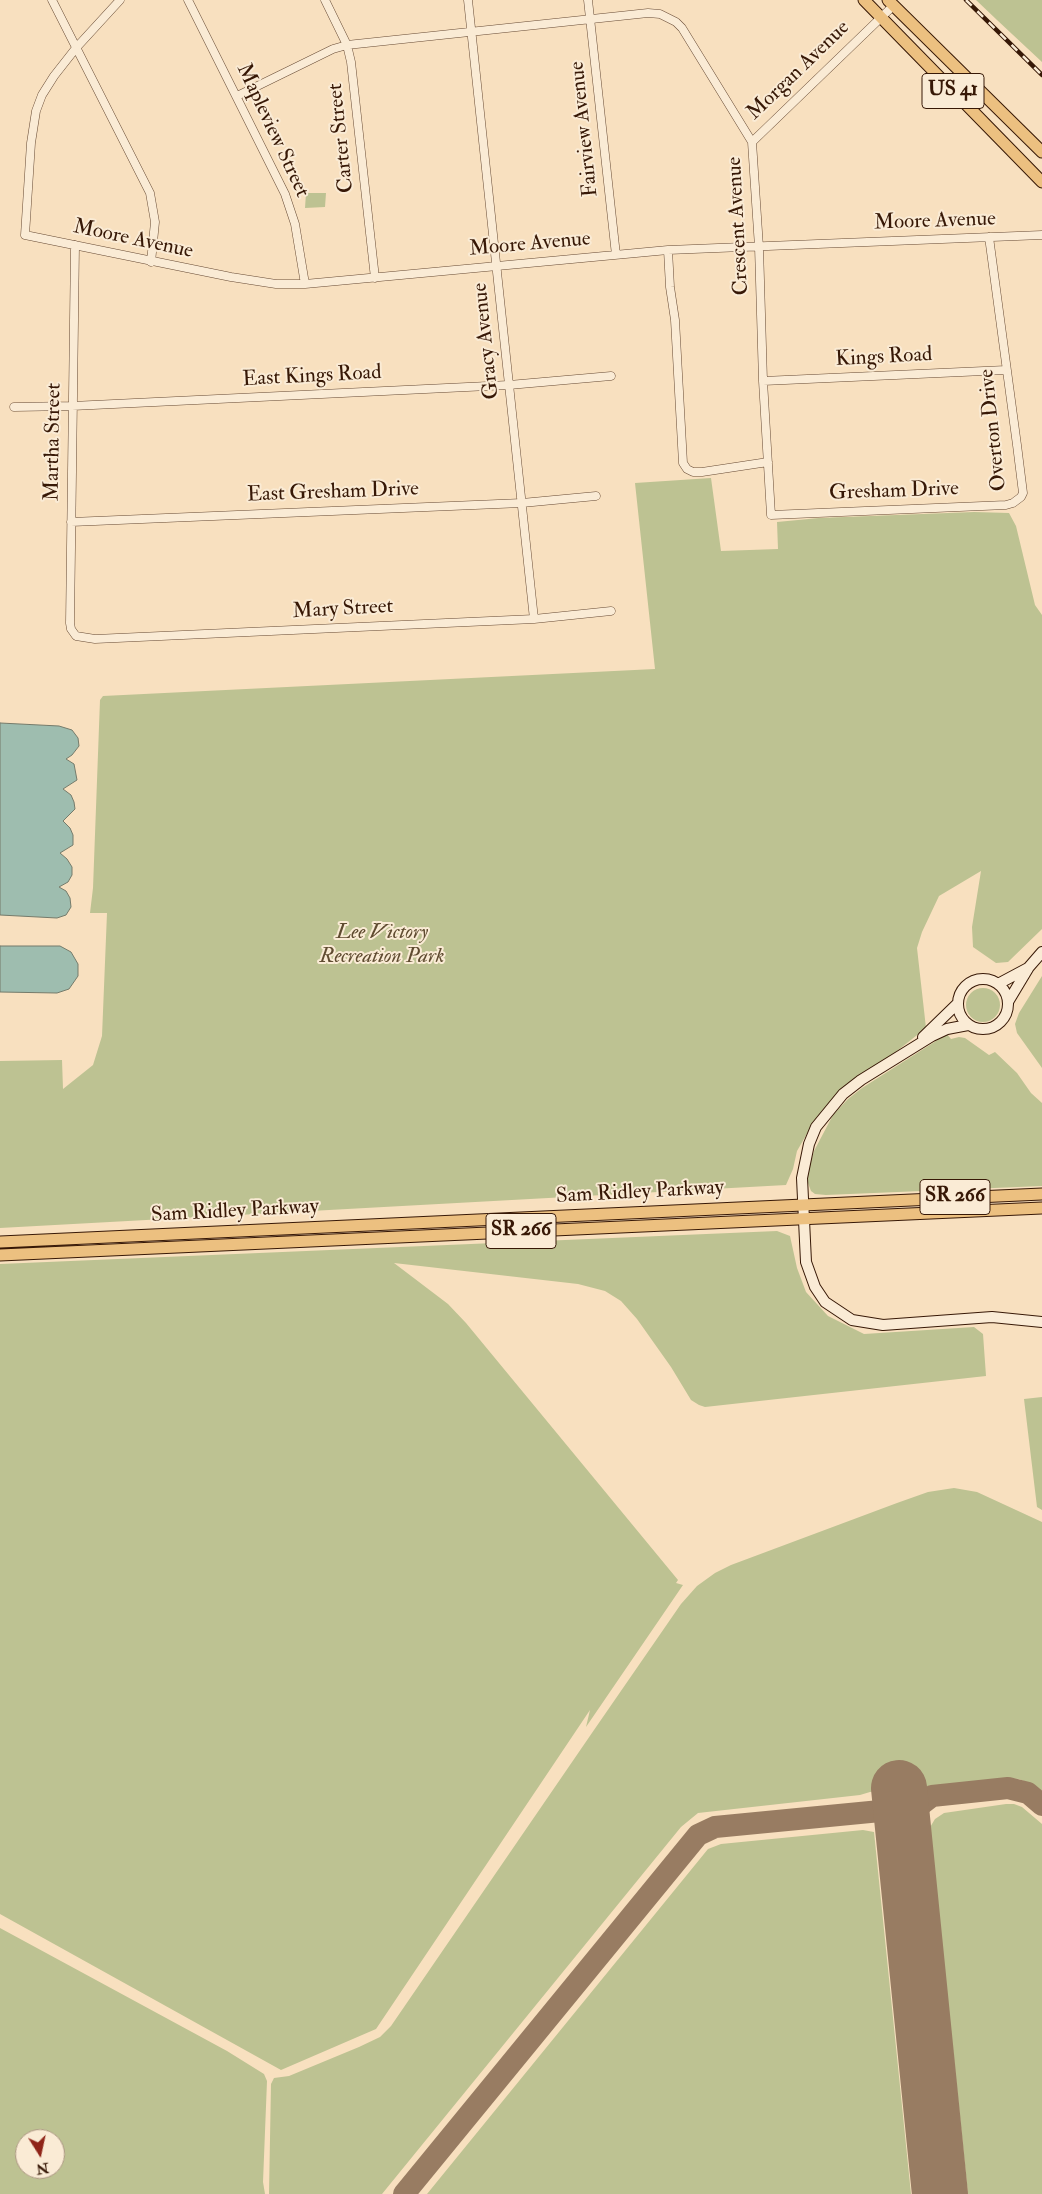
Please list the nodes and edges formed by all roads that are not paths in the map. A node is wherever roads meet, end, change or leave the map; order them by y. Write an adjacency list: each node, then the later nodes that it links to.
1 (52, 0): 13 (street)
2 (120, 0): 13 (street)
3 (188, 0): 15 (street, Mapleview Street)
4 (325, 0): 12 (street, Carter Street)
5 (468, 0): 11 (street, Gracy Avenue)
6 (588, 0): 10 (street, Fairview Avenue)
7 (864, 0): 9 (main road, US 41)
8 (891, 3): 9 (street, Morgan Avenue); 14 (main road, US 41)
9 (880, 16): 16 (main road, US 41); 17 (street, Morgan Avenue)
10 (590, 20): 11 (street, Crescent Avenue); 17 (street, Crescent Avenue); 25 (street, Fairview Avenue)
11 (472, 31): 12 (street, Crescent Avenue); 27 (street, Gracy Avenue)
12 (347, 45): 15 (street, Crescent Avenue); 28 (street, Carter Street)
13 (76, 48): 22 (street, Moore Avenue); 26 (street)
14 (974, 85): 16 (main road); 18 (main road, US 41)
15 (237, 96): 29 (street, Mapleview Street)
16 (960, 98): 19 (main road, US 41)
17 (752, 142): 23 (street, Crescent Avenue)
18 (1042, 152)
19 (1042, 182)
20 (1042, 235): 21 (street, Moore Avenue)
21 (989, 237): 23 (street, Moore Avenue); 30 (street, Overton Drive)
22 (75, 246): 26 (street, Moore Avenue); 35 (street, Martha Street)
23 (759, 247): 24 (street, Moore Avenue); 32 (street, Crescent Avenue)
24 (668, 250): 25 (street, Moore Avenue); 36 (street)
25 (616, 255): 27 (street, Moore Avenue)
26 (151, 262): 29 (street, Moore Avenue)
27 (496, 266): 28 (street, Moore Avenue); 33 (street, Gracy Avenue)
28 (375, 278): 29 (street, Moore Avenue)
29 (305, 284)
30 (1006, 370): 32 (street, Kings Road); 38 (street, Overton Drive)
31 (611, 376): 33 (street, East Kings Road)
32 (763, 381): 36 (street, Crescent Avenue)
33 (510, 385): 35 (street, East Kings Road); 39 (street, Gracy Avenue)
34 (14, 406): 35 (street, East Kings Road)
35 (72, 406): 41 (street, Martha Street)
36 (768, 462): 40 (street, Crescent Avenue)
37 (596, 496): 39 (street, East Gresham Drive)
38 (1018, 500): 40 (street, Gresham Drive)
39 (522, 503): 41 (street, East Gresham Drive); 43 (street, Gracy Avenue)
40 (771, 515)
41 (70, 522): 44 (street, Martha Street)
42 (611, 611): 43 (street, Mary Street)
43 (534, 619): 44 (street, Mary Street)
44 (76, 636)
45 (1042, 952): 46 (street)
46 (1029, 967): 47 (street); 48 (street)
47 (998, 984): 48 (street); 49 (street)
48 (1008, 1002): 50 (street)
49 (958, 1003): 50 (street); 51 (street)
50 (968, 1025): 51 (street)
51 (914, 1046): 53 (street)
52 (1042, 1194): 53 (main road, Sam Ridley Parkway / SR 266)
53 (802, 1205): 55 (street); 56 (main road, Sam Ridley Parkway / SR 266)
54 (1042, 1208): 55 (main road, Sam Ridley Parkway / SR 266)
55 (804, 1219): 57 (main road, Sam Ridley Parkway / SR 266); 58 (street)
56 (0, 1242)
57 (0, 1256)
58 (1042, 1322)

